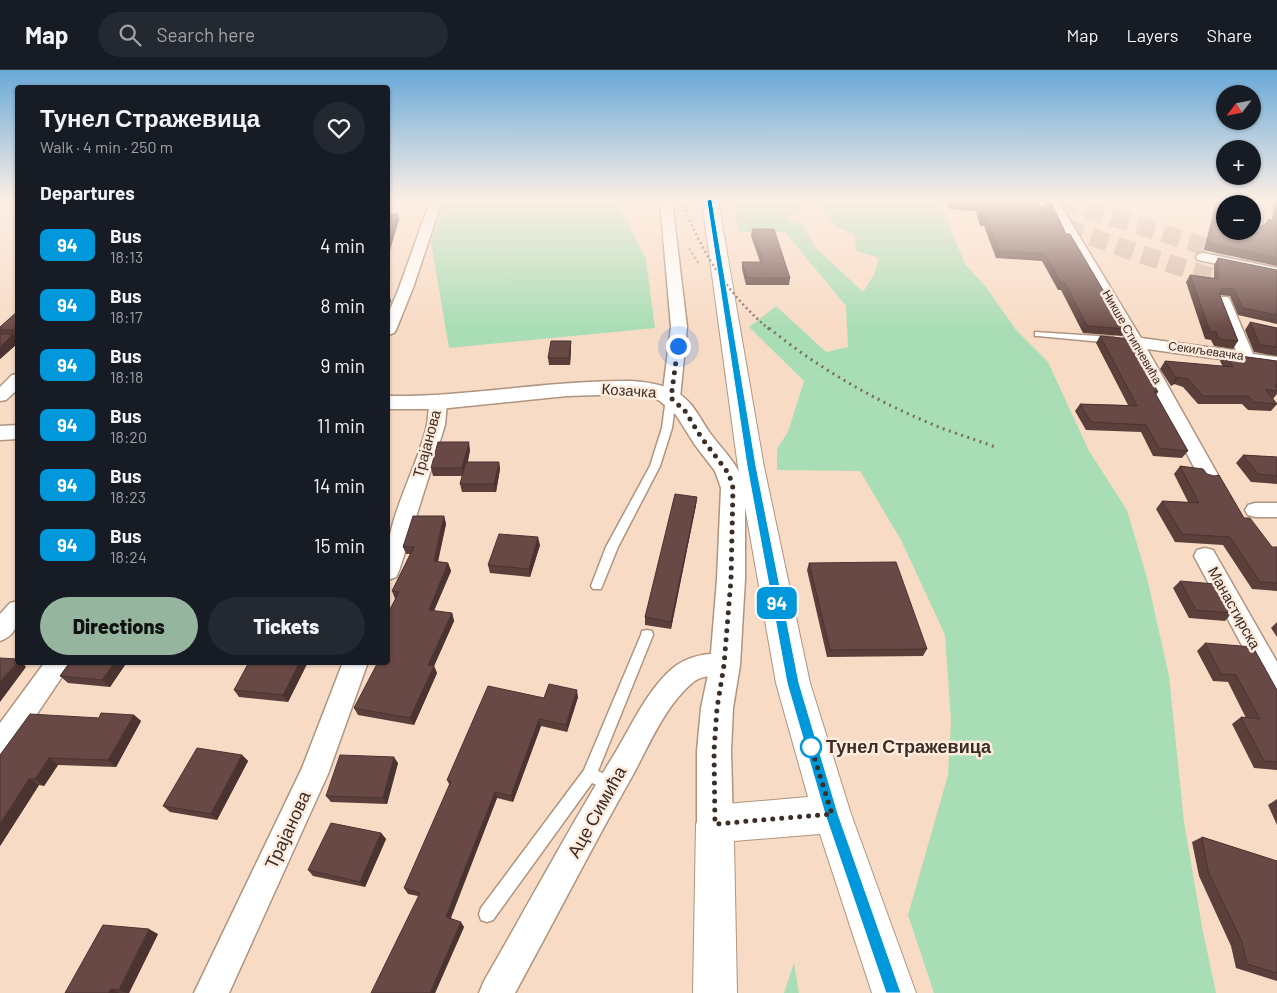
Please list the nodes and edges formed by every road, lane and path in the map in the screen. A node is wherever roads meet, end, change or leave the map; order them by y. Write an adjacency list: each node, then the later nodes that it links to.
1 (421, 244): 10 (street)
2 (670, 244): 17 (street)
3 (717, 244): 37 (main road)
4 (1077, 244): 12 (street, Никше Стипчевића)
5 (1203, 257): 6 (street)
6 (1277, 272)
7 (1223, 300): 8 (street)
8 (1231, 320): 9 (street); 13 (street)
9 (1250, 324)
10 (390, 325)
11 (1038, 334): 12 (lane)
12 (1135, 342): 13 (street, Секиљевачка); 22 (street, Никше Стипчевића)
13 (1246, 356): 14 (street, Секиљевачка)
14 (1277, 362)
15 (15, 382): 16 (street)
16 (0, 396)
17 (671, 398): 18 (street, Козачка); 27 (lane); 33 (street, Козачка)
18 (438, 402): 19 (street, Козачка); 26 (street, Трајанова)
19 (390, 403)
20 (15, 432): 21 (street)
21 (0, 434)
22 (1208, 475)
23 (1255, 510): 24 (street)
24 (1277, 510)
25 (1205, 556): 34 (street, Манастирска)
26 (390, 565)
27 (597, 586)
28 (15, 614): 29 (street)
29 (0, 631)
30 (648, 635): 36 (lane)
31 (58, 665): 35 (street)
32 (355, 665): 40 (street, Трајанова)
33 (724, 665): 36 (street, Аце Симића); 38 (street, Козачка)
34 (1277, 686)
35 (0, 745)
36 (600, 780): 39 (lane); 41 (street, Аце Симића)
37 (832, 814): 38 (main road); 43 (main road)
38 (715, 824): 42 (main road)
39 (487, 914)
40 (211, 993)
41 (496, 993)
42 (715, 993)
43 (894, 993)

